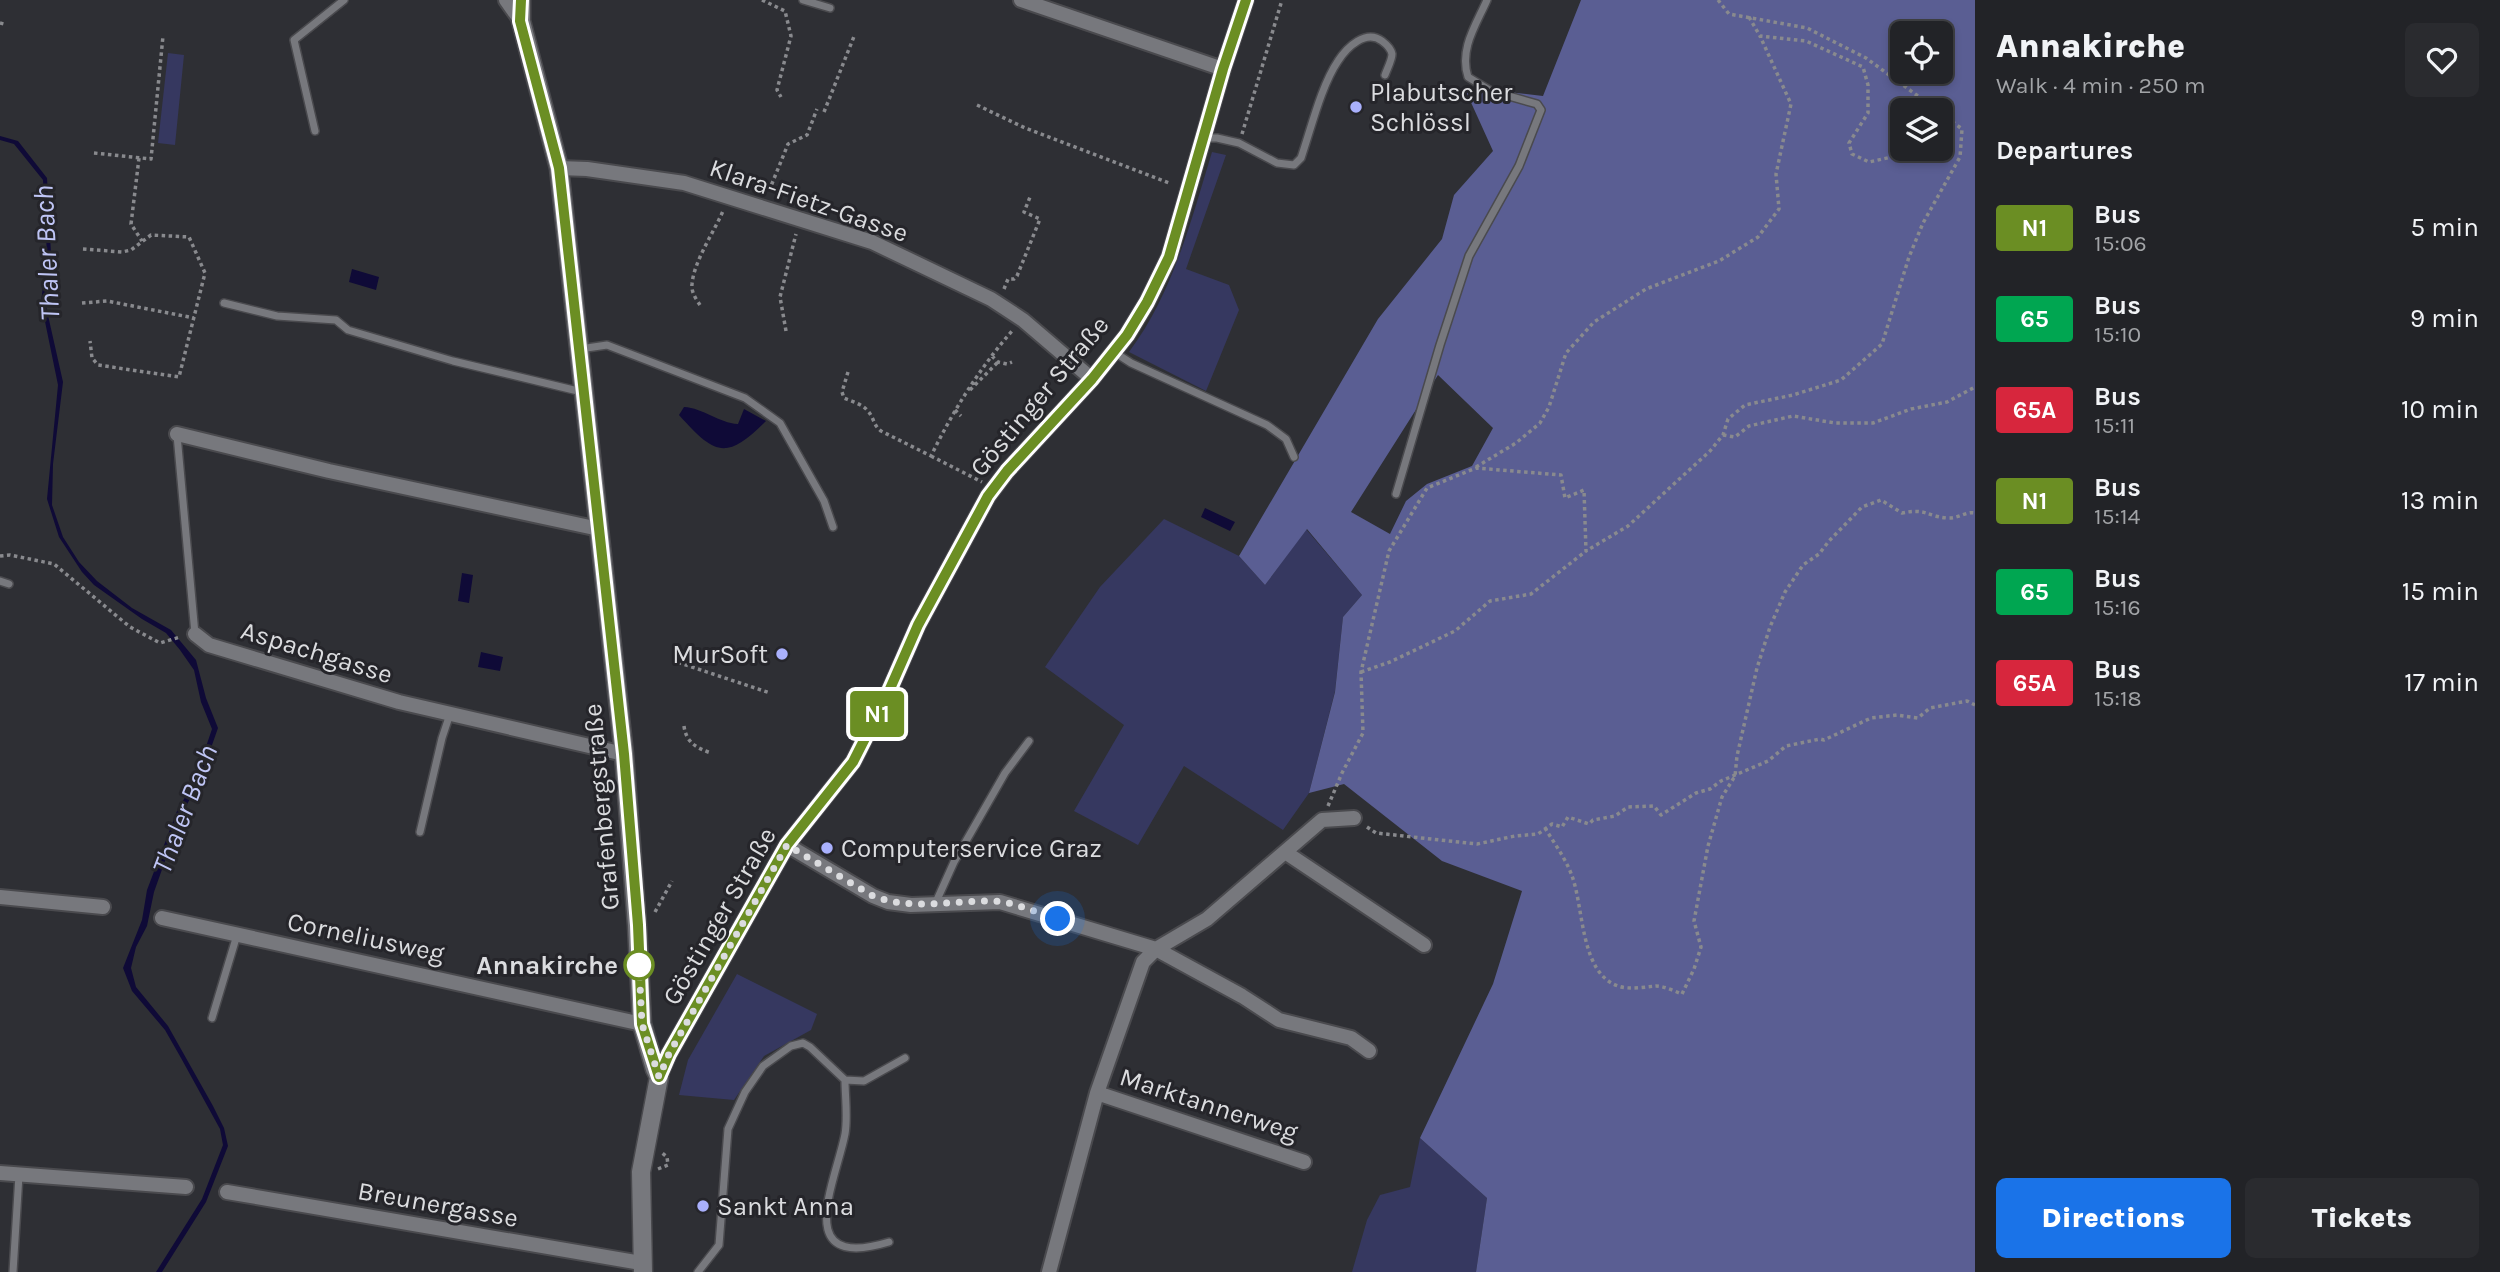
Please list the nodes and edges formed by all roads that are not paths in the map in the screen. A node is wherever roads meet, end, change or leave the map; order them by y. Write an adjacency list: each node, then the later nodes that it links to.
1 (344, 0): 12 (lane)
2 (506, 0): 9 (street, Grafenbergstraße)
3 (521, 0): 9 (street)
4 (803, 0): 8 (lane)
5 (1021, 0): 10 (street)
6 (1246, 0): 10 (street, Göstinger Straße)
7 (1487, 0): 22 (lane)
8 (830, 8)
9 (520, 21): 14 (street, Grafenbergstraße)
10 (1223, 69): 13 (street, Göstinger Straße)
11 (1385, 75): 13 (lane)
12 (316, 131)
13 (1205, 138): 17 (street, Göstinger Straße)
14 (559, 168): 16 (street, Grafenbergstraße); 18 (street, Klara-Fietz-Gasse)
15 (224, 303): 19 (lane)
16 (578, 349): 19 (street, Grafenbergstraße); 23 (lane)
17 (1114, 352): 18 (street, Göstinger Straße); 21 (lane)
18 (1092, 379): 33 (street, Göstinger Straße)
19 (583, 392): 24 (street, Grafenbergstraße)
20 (177, 434): 24 (street); 27 (lane)
21 (1294, 457)
22 (1396, 495)
23 (834, 527)
24 (599, 529): 30 (street, Grafenbergstraße)
25 (0, 581): 26 (lane)
26 (9, 584)
27 (190, 635): 28 (street, Aspachgasse)
28 (450, 714): 30 (street, Aspachgasse); 32 (lane)
29 (1029, 741): 36 (lane)
30 (624, 754): 43 (street, Grafenbergstraße)
31 (1354, 818): 34 (street, Marktannerweg)
32 (420, 832)
33 (787, 845): 36 (street); 46 (street, Göstinger Straße)
34 (1285, 852): 40 (street); 41 (street, Marktannerweg)
35 (0, 897): 37 (street)
36 (936, 902): 41 (street)
37 (103, 907)
38 (162, 918): 39 (street, Corneliusweg)
39 (237, 934): 42 (lane); 43 (street, Corneliusweg)
40 (1424, 944)
41 (1156, 948): 44 (street); 48 (street, Marktannerweg)
42 (212, 1018)
43 (642, 1024): 46 (street, Grafenbergstraße)
44 (1369, 1051)
45 (905, 1058): 47 (lane)
46 (659, 1077): 55 (street, Göstinger Straße)
47 (845, 1080): 54 (lane); 57 (lane)
48 (1097, 1093): 49 (street, Marktannerweg); 58 (street, Marktannerweg)
49 (1304, 1162)
50 (0, 1173): 51 (street)
51 (19, 1174): 52 (street); 56 (lane)
52 (186, 1186)
53 (227, 1192): 55 (street, Breunergasse)
54 (889, 1242)
55 (642, 1268)
56 (13, 1272)
57 (698, 1272)
58 (1049, 1272)

